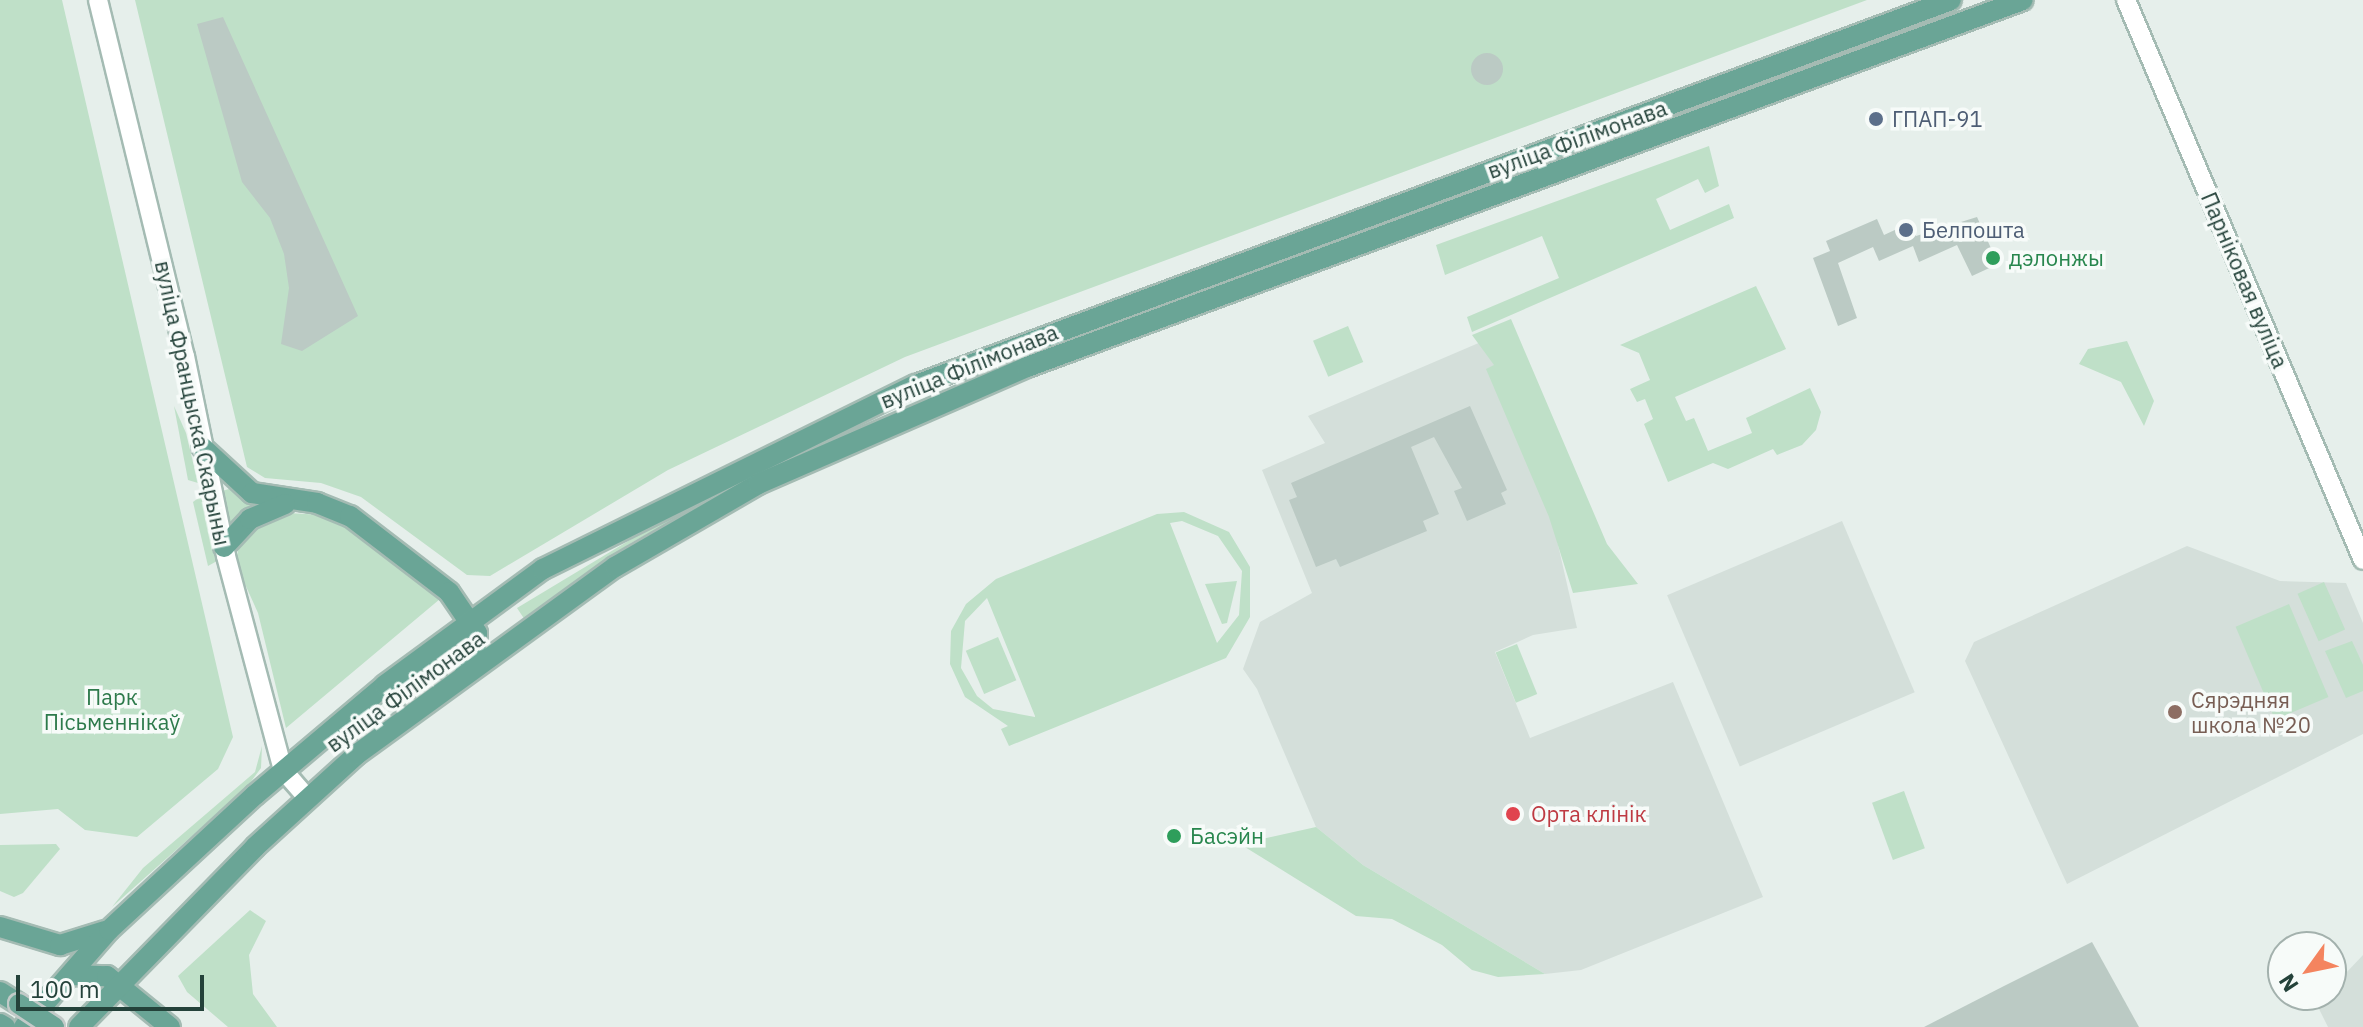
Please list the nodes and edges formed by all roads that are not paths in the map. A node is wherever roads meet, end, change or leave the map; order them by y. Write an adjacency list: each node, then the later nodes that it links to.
1 (98, 0): 12 (main road, вуліца Францыска Скарыны)
2 (1951, 0): 5 (main road, вуліца Філімонава)
3 (2023, 0): 6 (main road, вуліца Філімонава)
4 (2126, 0): 16 (main road, Парніковая вуліца)
5 (1797, 57): 6 (main road); 7 (main road, вуліца Філімонава)
6 (1805, 80): 8 (main road, вуліца Філімонава)
7 (1524, 158): 8 (main road); 9 (main road, вуліца Філімонава)
8 (1532, 180): 10 (main road, вуліца Філімонава)
9 (1376, 212): 10 (main road); 11 (main road, вуліца Філімонава)
10 (1385, 235): 13 (main road, вуліца Філімонава)
11 (825, 425): 13 (main road); 17 (main road, вуліца Філімонава)
12 (202, 447): 14 (main road); 15 (main road, вуліца Францыска Скарыны)
13 (835, 447): 18 (main road, вуліца Філімонава)
14 (297, 500): 15 (main road); 17 (main road)
15 (224, 547): 19 (main road, вуліца Францыска Скарыны)
16 (2363, 560)
17 (471, 619): 18 (main road); 19 (main road, вуліца Філімонава)
18 (462, 676): 20 (main road, вуліца Філімонава)
19 (283, 770): 20 (main road, вуліца Францыска Скарыны); 22 (main road, вуліца Філімонава)
20 (307, 798): 24 (main road, вуліца Філімонава)
21 (0, 927): 22 (main road)
22 (109, 930): 23 (main road, вуліца Філімонава)
23 (70, 975): 24 (main road); 26 (main road, вуліца Філімонава)
24 (118, 983): 28 (main road, вуліца Філімонава); 29 (main road)
25 (0, 992): 27 (main road, bridge)
26 (24, 1027)
27 (54, 1027)
28 (79, 1027)
29 (170, 1027)

